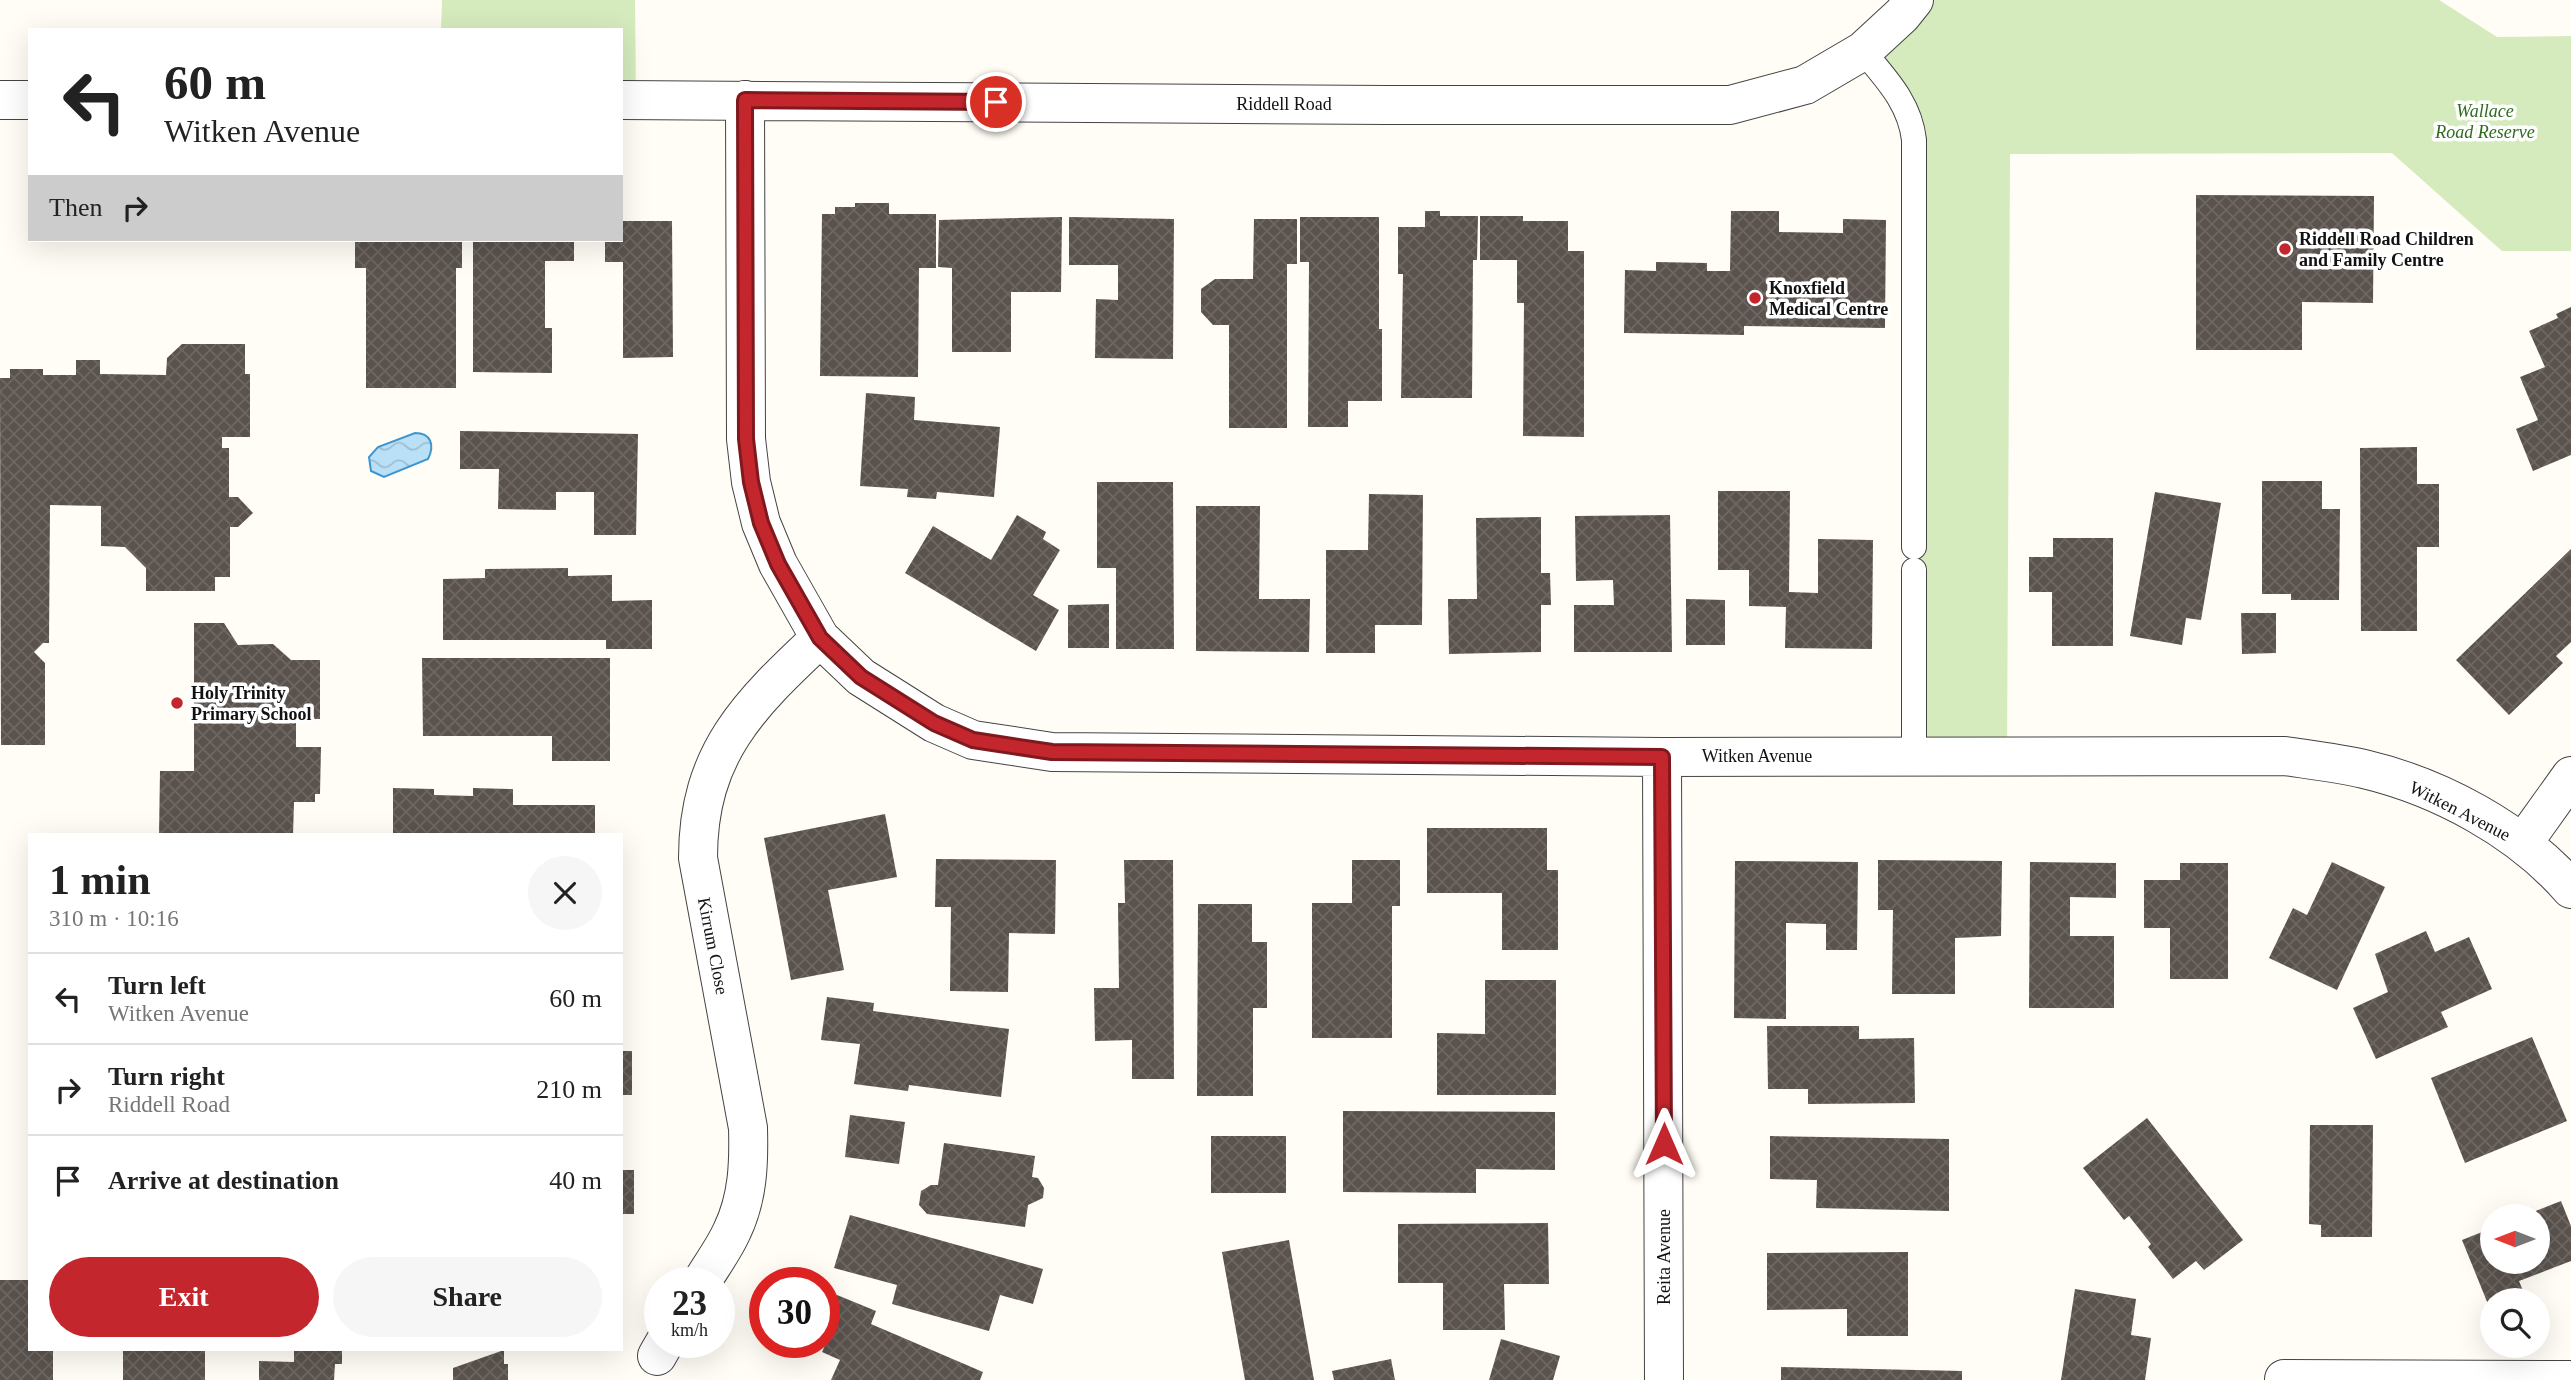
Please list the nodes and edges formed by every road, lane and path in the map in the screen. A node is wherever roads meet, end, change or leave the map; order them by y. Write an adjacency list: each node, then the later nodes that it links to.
1 (1914, 0): 2 (street, Riddell Road)
2 (1863, 51): 6 (street, Riddell Road); 8 (lane)
3 (0, 100): 4 (street)
4 (28, 100)
5 (623, 100): 6 (street, Riddell Road)
6 (745, 100): 7 (street, Witken Avenue)
7 (820, 638): 9 (street, Witken Avenue); 13 (street, Kirrum Close)
8 (1914, 756): 9 (street, Witken Avenue); 11 (street, Witken Avenue)
9 (1662, 757): 15 (street, Reita Avenue)
10 (2571, 776): 11 (street)
11 (2522, 843): 12 (street, Witken Avenue)
12 (2571, 889)
13 (710, 1267)
14 (2284, 1379): 16 (street)
15 (1664, 1380)
16 (2571, 1380)

